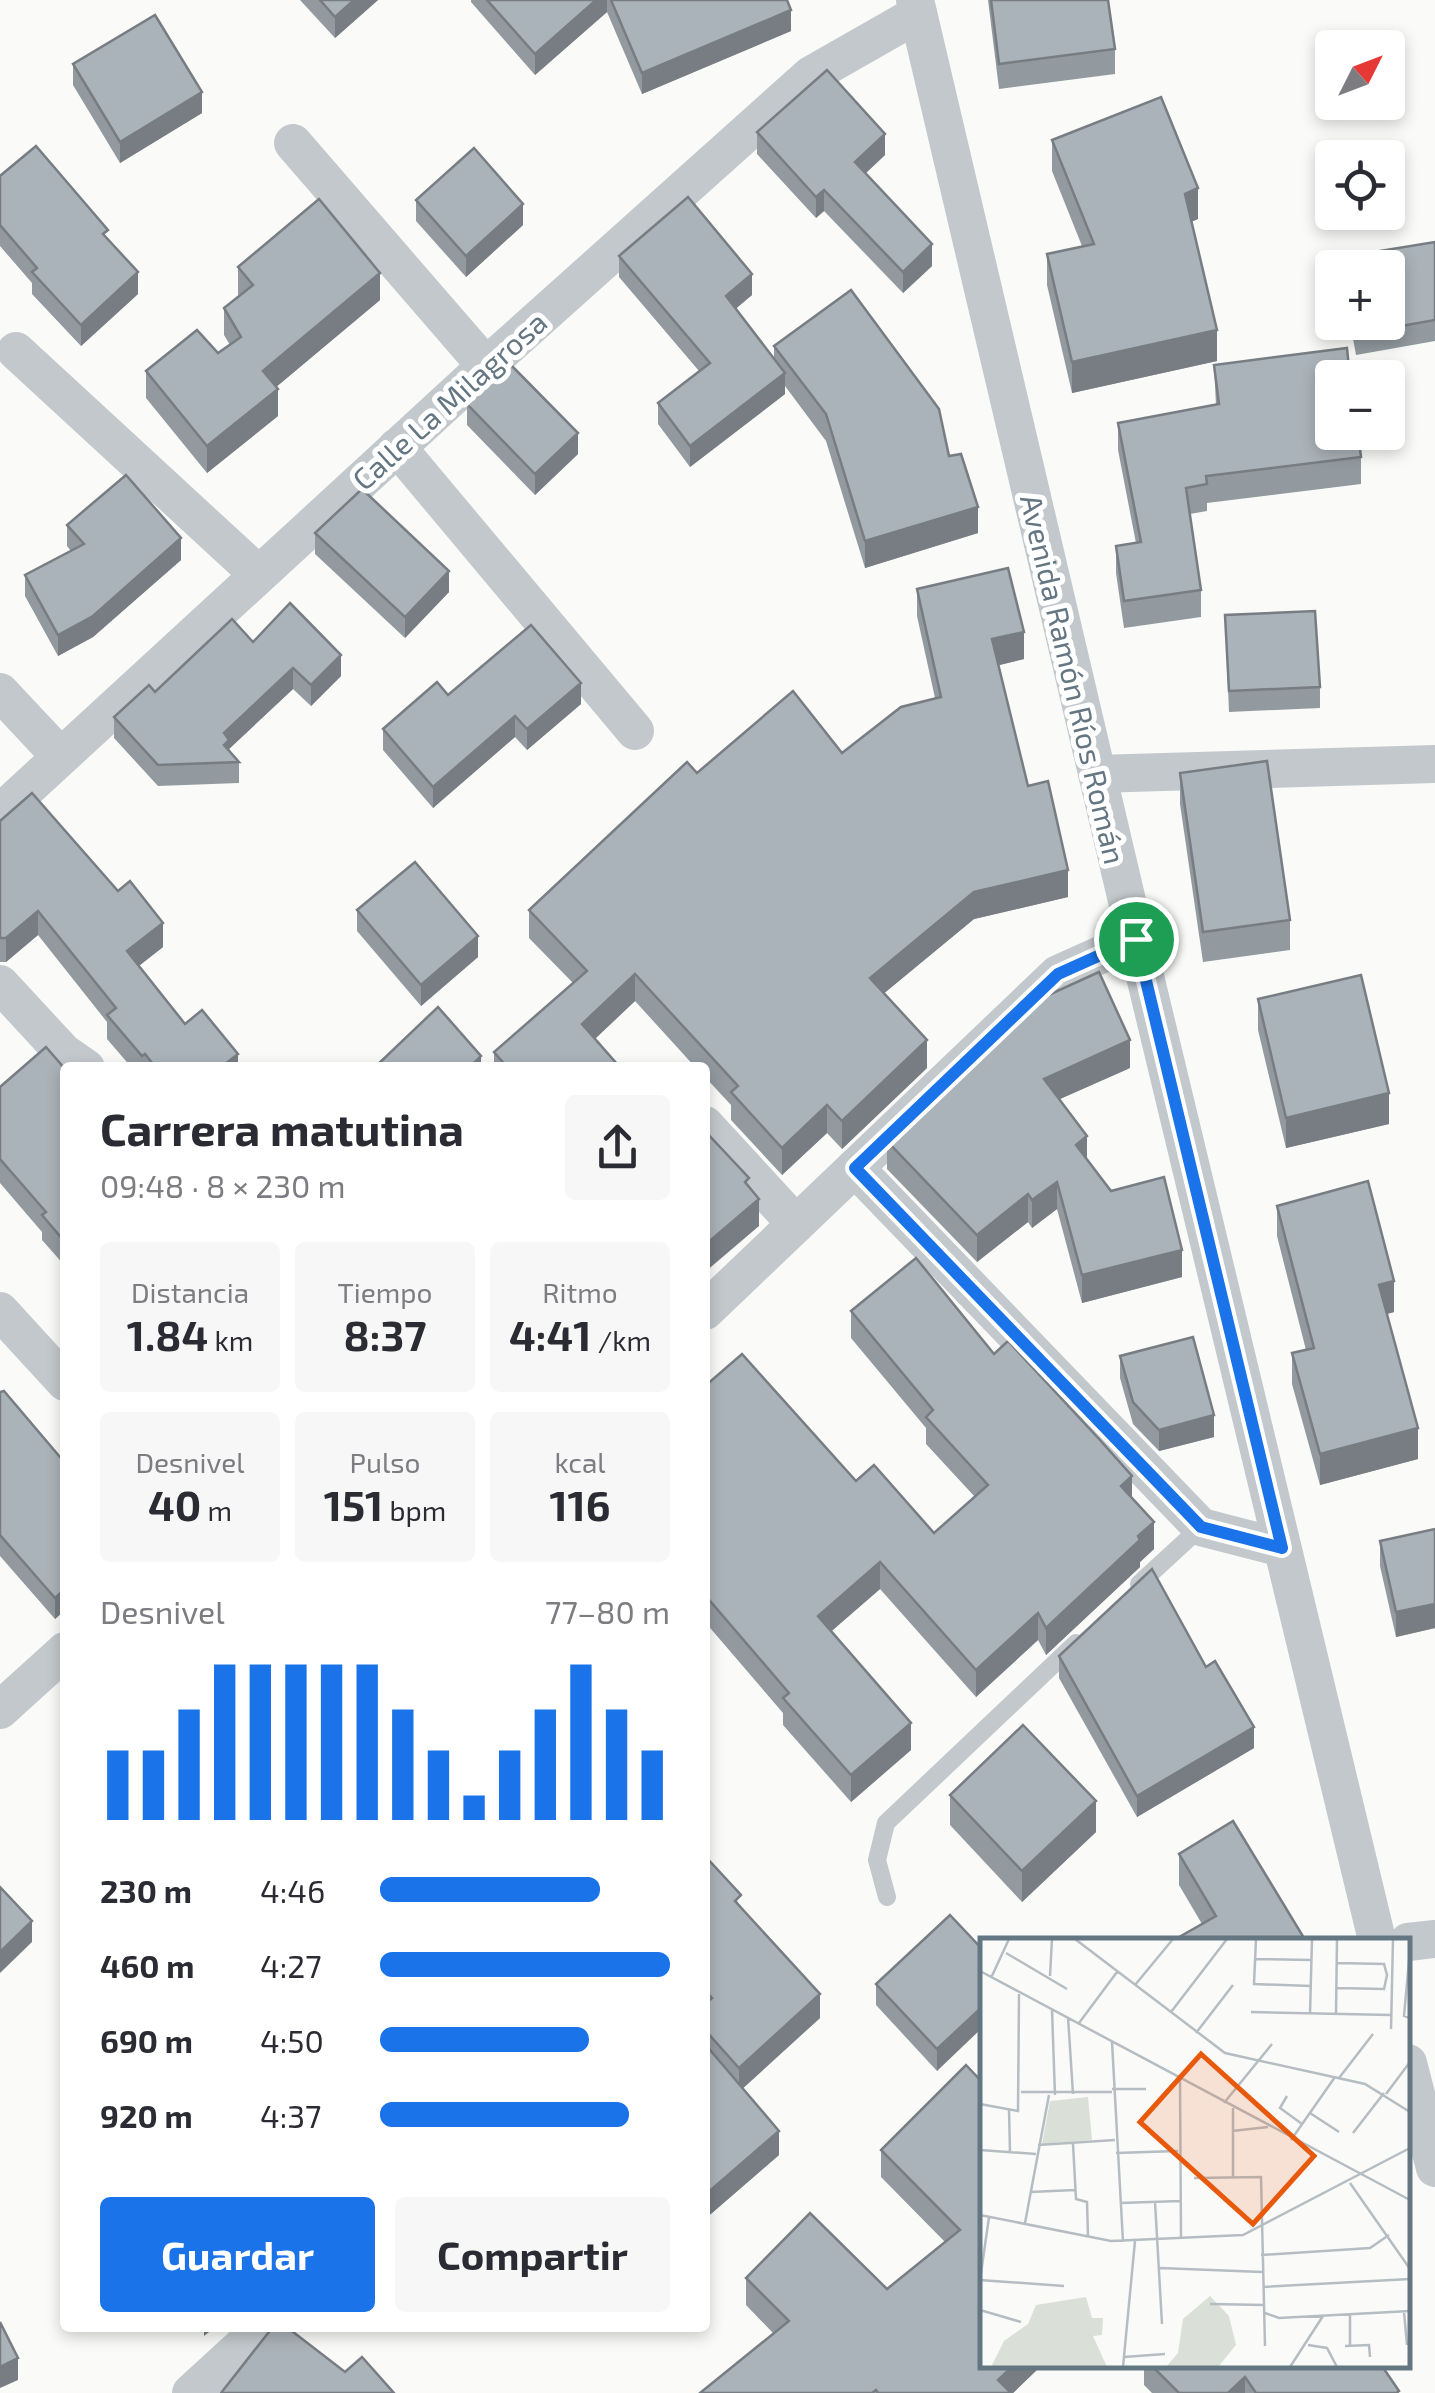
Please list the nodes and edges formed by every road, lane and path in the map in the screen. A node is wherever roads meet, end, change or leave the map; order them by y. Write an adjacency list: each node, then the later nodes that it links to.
1 (916, 7): 4 (street, Calle La Milagrosa); 11 (street, Avenida Ramón Ríos Román)
2 (293, 143): 4 (street)
3 (16, 350): 6 (street)
4 (486, 366): 5 (street, Calle La Milagrosa)
5 (397, 447): 6 (street, Calle La Milagrosa); 8 (street)
6 (258, 574): 9 (street, Calle La Milagrosa)
7 (0, 692): 9 (street)
8 (635, 731)
9 (60, 756): 12 (street, Calle La Milagrosa)
10 (1435, 764): 11 (street)
11 (1097, 774): 13 (street, Avenida Ramón Ríos Román)
12 (0, 813)
13 (1136, 939): 17 (street); 23 (street, Avenida Ramón Ríos Román)
14 (0, 984): 15 (street)
15 (77, 1062)
16 (710, 1130): 18 (street)
17 (855, 1168): 18 (street); 22 (street)
18 (796, 1224): 19 (street)
19 (710, 1306)
20 (0, 1312): 21 (street)
21 (60, 1377)
22 (1201, 1527): 23 (street); 24 (lane)
23 (1282, 1548): 29 (street, Avenida Ramón Ríos Román)
24 (1130, 1593)
25 (1088, 1632): 28 (lane)
26 (60, 1656): 27 (street)
27 (0, 1710)
28 (887, 1898)
29 (1377, 1938)
30 (1435, 1938): 31 (street)
31 (1410, 1942)
32 (1410, 2070): 33 (street)
33 (1435, 2168)
34 (258, 2332): 35 (street)
35 (191, 2393)

